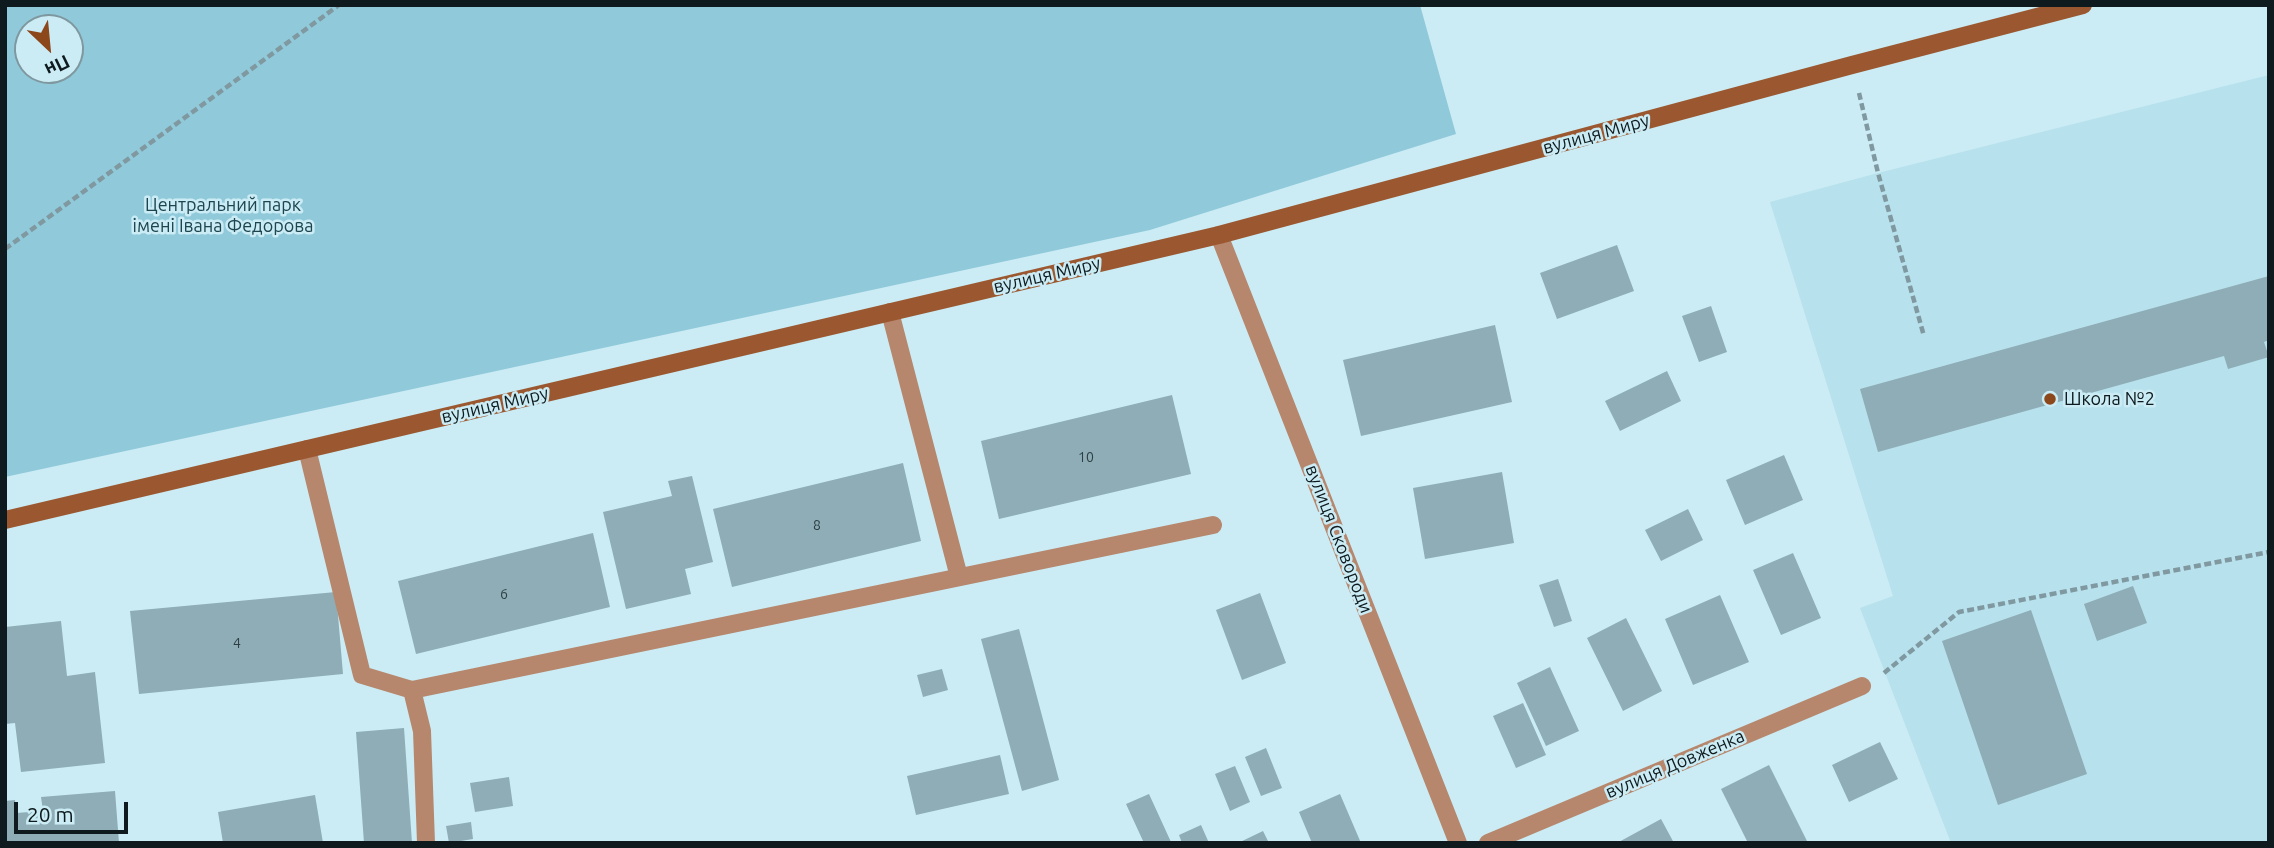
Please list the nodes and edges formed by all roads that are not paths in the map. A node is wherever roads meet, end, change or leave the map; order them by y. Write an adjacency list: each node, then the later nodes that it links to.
1 (2083, 5): 2 (main road, вулиця Миру)
2 (1219, 235): 3 (main road, вулиця Миру); 11 (street, вулиця Сковороди)
3 (890, 312): 4 (main road, вулиця Миру); 7 (street)
4 (307, 449): 5 (main road, вулиця Миру); 9 (street)
5 (5, 520)
6 (1213, 525): 7 (street)
7 (959, 578): 9 (street)
8 (1862, 686): 12 (street, вулиця Довженка)
9 (412, 690): 10 (street)
10 (426, 843)
11 (1458, 843)
12 (1488, 843)

